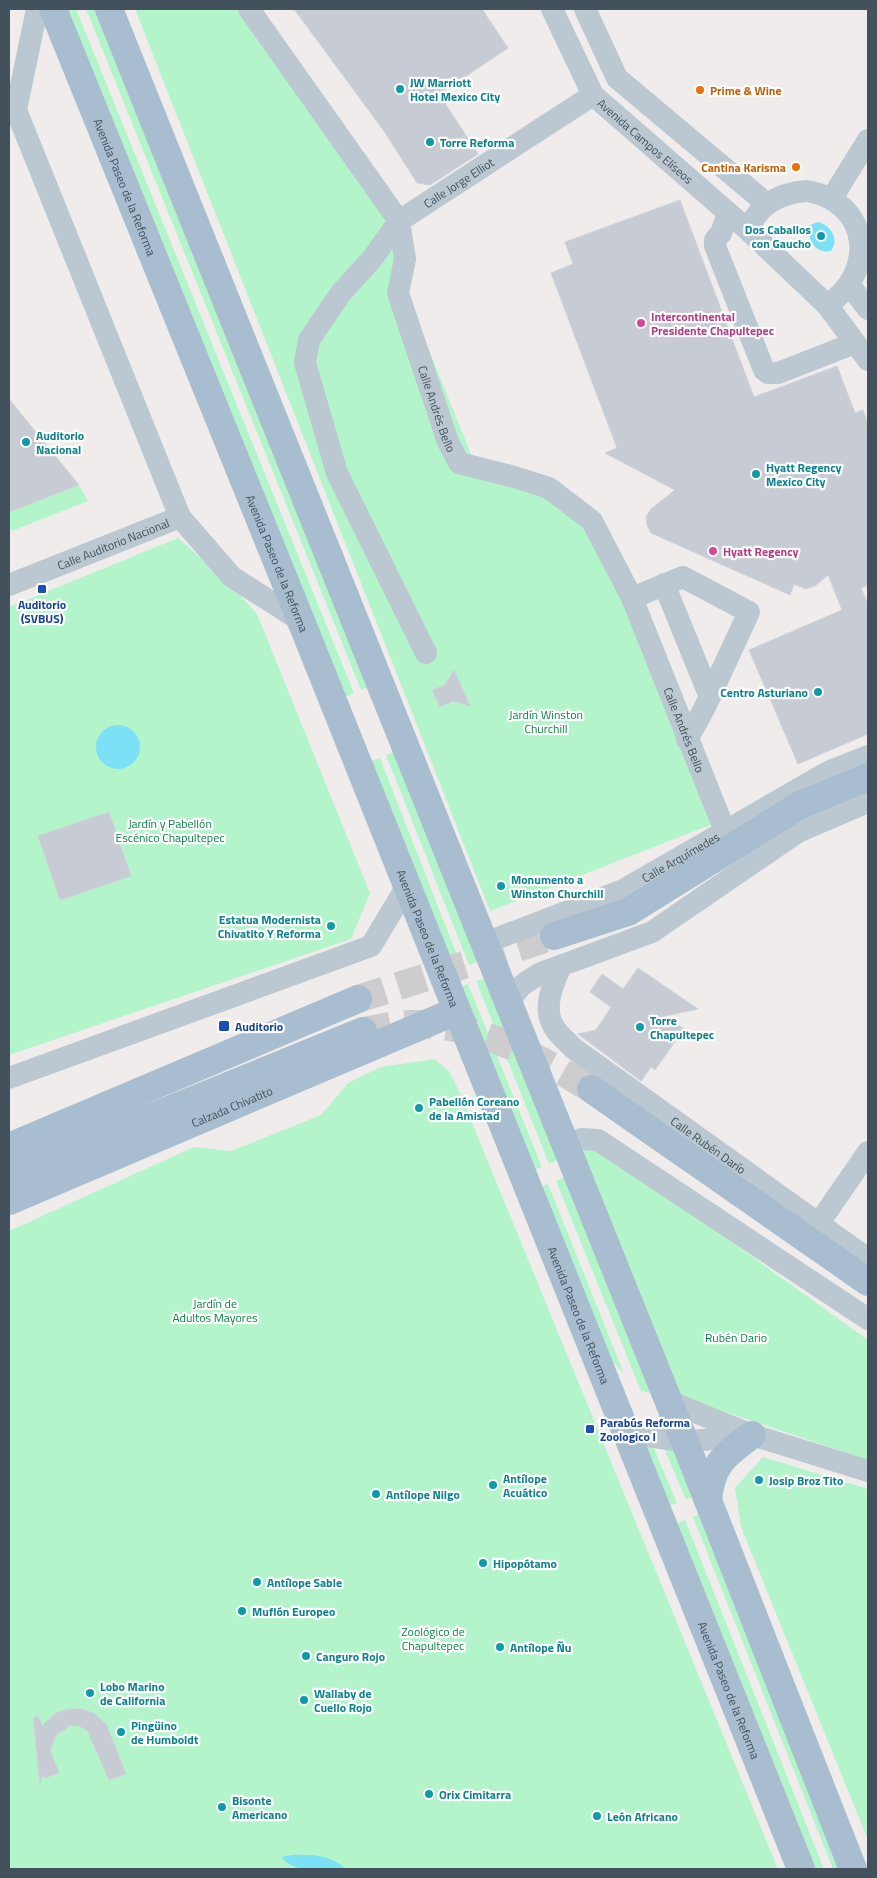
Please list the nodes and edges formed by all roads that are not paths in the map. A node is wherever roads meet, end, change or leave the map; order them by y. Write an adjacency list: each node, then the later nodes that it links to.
1 (37, 9): 8 (street)
2 (53, 9): 26 (main road, Avenida Paseo de la Reforma)
3 (108, 9): 36 (main road)
4 (249, 9): 13 (street, Calle Andrés Bello)
5 (552, 9): 7 (street, Avenida Campos Elíseos)
6 (585, 9): 11 (street)
7 (593, 95): 12 (street, Avenida Campos Elíseos); 13 (street, Calle Jorge Elliot)
8 (12, 109): 22 (street)
9 (868, 140): 10 (street)
10 (832, 198): 11 (street); 16 (street)
11 (767, 204): 14 (street)
12 (728, 213): 14 (street, Avenida Campos Elíseos); 15 (street)
13 (399, 221): 25 (street, Calle Andrés Bello); 27 (street)
14 (748, 230): 19 (street)
15 (717, 236): 18 (street); 21 (street)
16 (866, 244): 17 (street)
17 (851, 287): 19 (street); 20 (street)
18 (723, 297)
19 (827, 305): 21 (street)
20 (868, 309)
21 (862, 351)
22 (180, 517): 24 (street, Calle Auditorio Nacional); 26 (street, Calle Auditorio Nacional)
23 (664, 584): 25 (street); 28 (street); 28 (street)
24 (9, 585)
25 (632, 598): 29 (street, Calle Andrés Bello)
26 (301, 620): 34 (main road, Avenida Paseo de la Reforma)
27 (426, 653)
28 (710, 697): 29 (street)
29 (687, 740): 33 (street, Calle Andrés Bello)
30 (868, 756): 33 (street, Calle Arquímedes)
31 (868, 777): 35 (main road, Calle Arquímedes)
32 (868, 802): 37 (street)
33 (725, 831): 36 (street, Calle Arquímedes)
34 (407, 886): 40 (main road, Avenida Paseo de la Reforma); 42 (street)
35 (554, 936)
36 (485, 943): 39 (main road)
37 (561, 966): 39 (street); 49 (street, Calle Rubén Darío)
38 (358, 999): 45 (main road)
39 (509, 1003): 44 (main road)
40 (456, 1012): 48 (main road, Calzada Chivatito); 54 (main road, Avenida Paseo de la Reforma)
41 (363, 1031): 47 (main road)
42 (9, 1078)
43 (591, 1088): 51 (main road)
44 (566, 1146): 52 (street); 53 (main road)
45 (9, 1147)
46 (868, 1152): 49 (street)
47 (9, 1175)
48 (9, 1201)
49 (819, 1222): 50 (street, Calle Rubén Darío)
50 (868, 1259)
51 (868, 1282)
52 (868, 1319)
53 (668, 1401): 55 (street); 56 (main road)
54 (627, 1433): 56 (street); 59 (main road, Avenida Paseo de la Reforma)
55 (752, 1435): 56 (street); 57 (street); 58 (main road)
56 (686, 1442): 58 (main road)
57 (868, 1471)
58 (708, 1501): 60 (main road)
59 (801, 1869)
60 (853, 1869)

